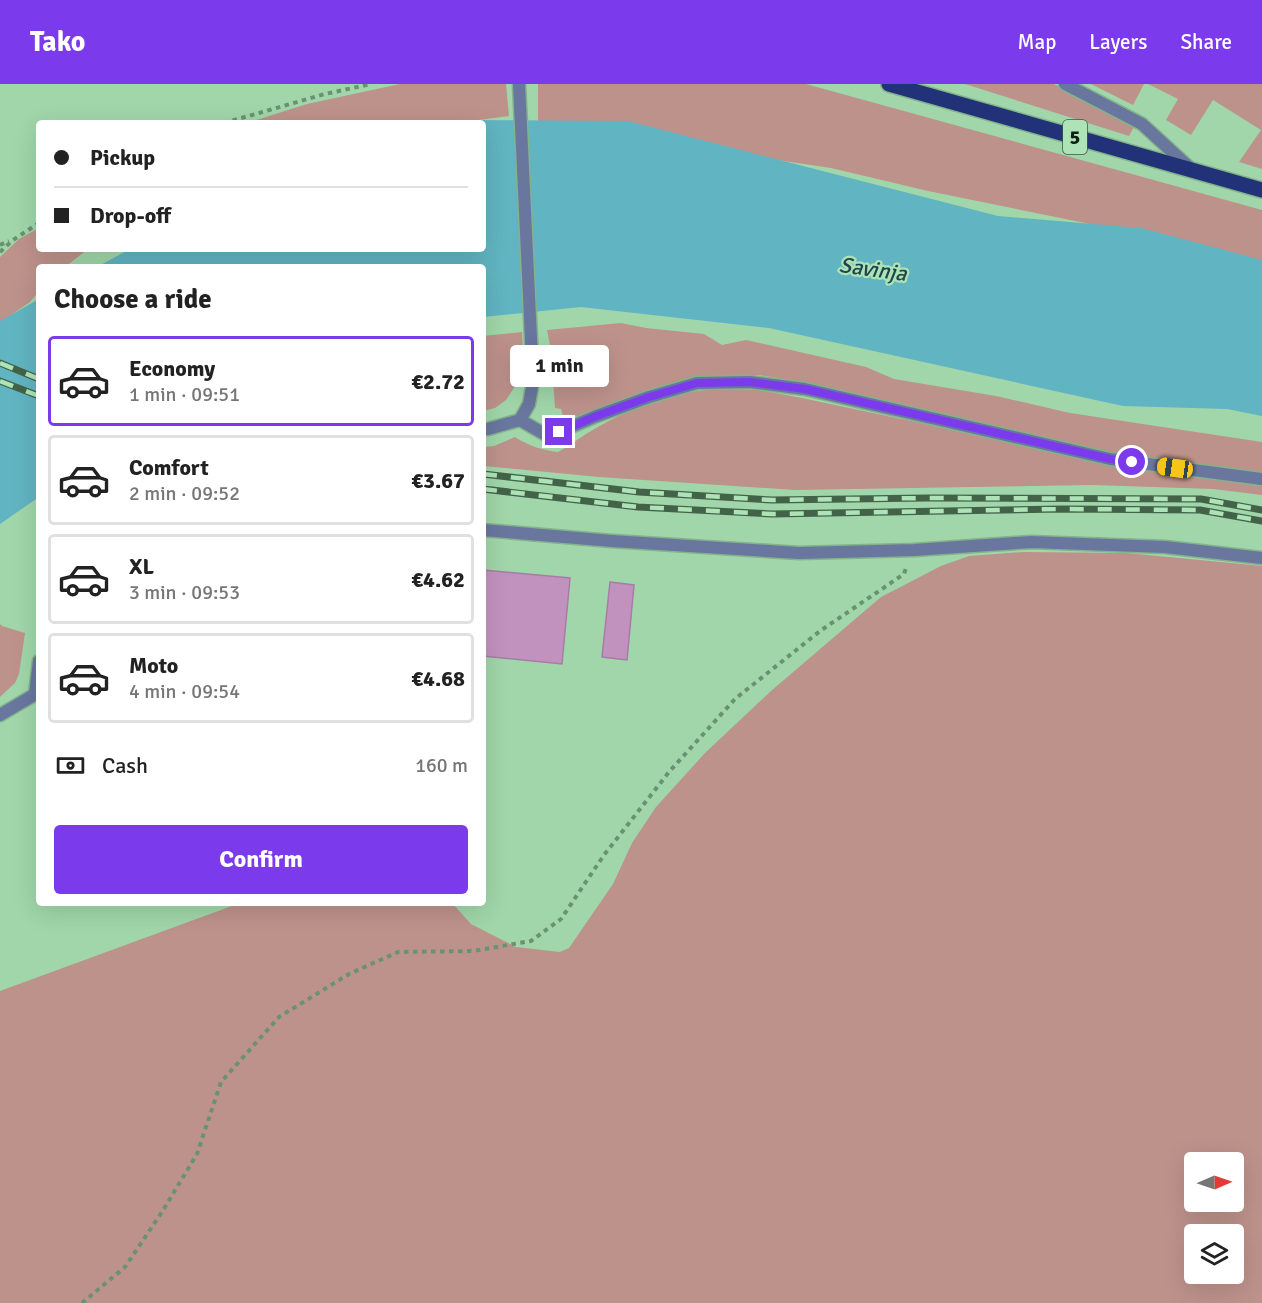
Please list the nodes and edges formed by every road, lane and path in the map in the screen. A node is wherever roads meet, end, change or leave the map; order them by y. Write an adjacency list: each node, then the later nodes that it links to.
1 (372, 84): 5 (path)
2 (519, 84): 12 (street)
3 (889, 84): 6 (main road, 5)
4 (1065, 84): 6 (street)
5 (235, 120)
6 (1192, 170): 7 (main road, 5)
7 (1262, 190)
8 (36, 225): 9 (path)
9 (13, 240): 10 (path); 11 (path)
10 (0, 245)
11 (0, 252)
12 (520, 420): 13 (street); 14 (street)
13 (486, 429)
14 (1262, 479)
15 (486, 530): 16 (street)
16 (914, 550): 17 (street); 20 (path)
17 (1262, 558)
18 (36, 694): 19 (street)
19 (0, 715)
20 (82, 1303)

